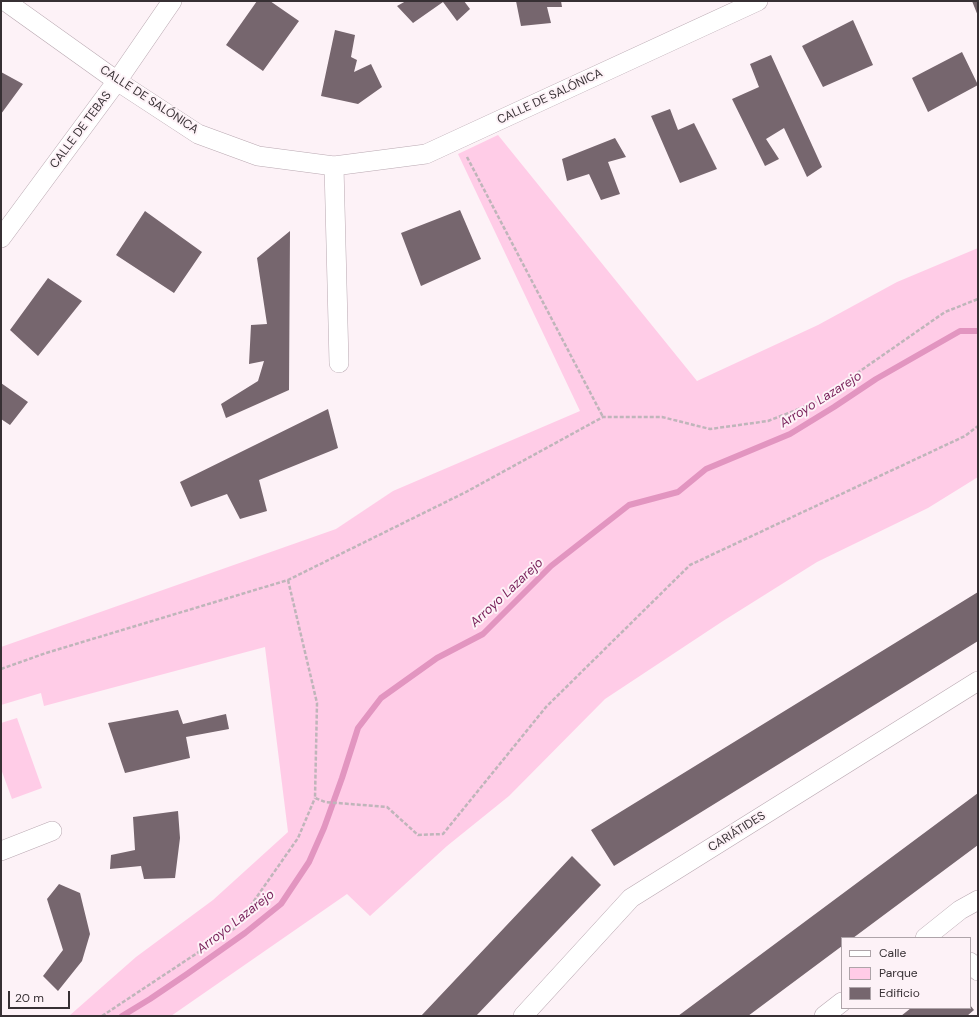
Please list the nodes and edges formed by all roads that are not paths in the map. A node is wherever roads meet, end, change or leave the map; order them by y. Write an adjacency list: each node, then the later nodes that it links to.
1 (5, 1): 4 (street, CALLE DE SALÓNICA)
2 (172, 1): 4 (street, CALLE DE TEBAS)
3 (758, 1): 5 (street, CALLE DE SALÓNICA)
4 (118, 81): 5 (street, CALLE DE SALÓNICA); 6 (street, CALLE DE TEBAS)
5 (334, 166): 7 (street)
6 (1, 238)
7 (340, 363)
8 (978, 681): 16 (street, CARIÁTIDES)
9 (52, 831): 10 (street)
10 (1, 851)
11 (978, 900): 12 (street)
12 (938, 934)
13 (971, 963): 14 (street)
14 (978, 971)
15 (841, 1003): 17 (street)
16 (523, 1016)
17 (824, 1016)

